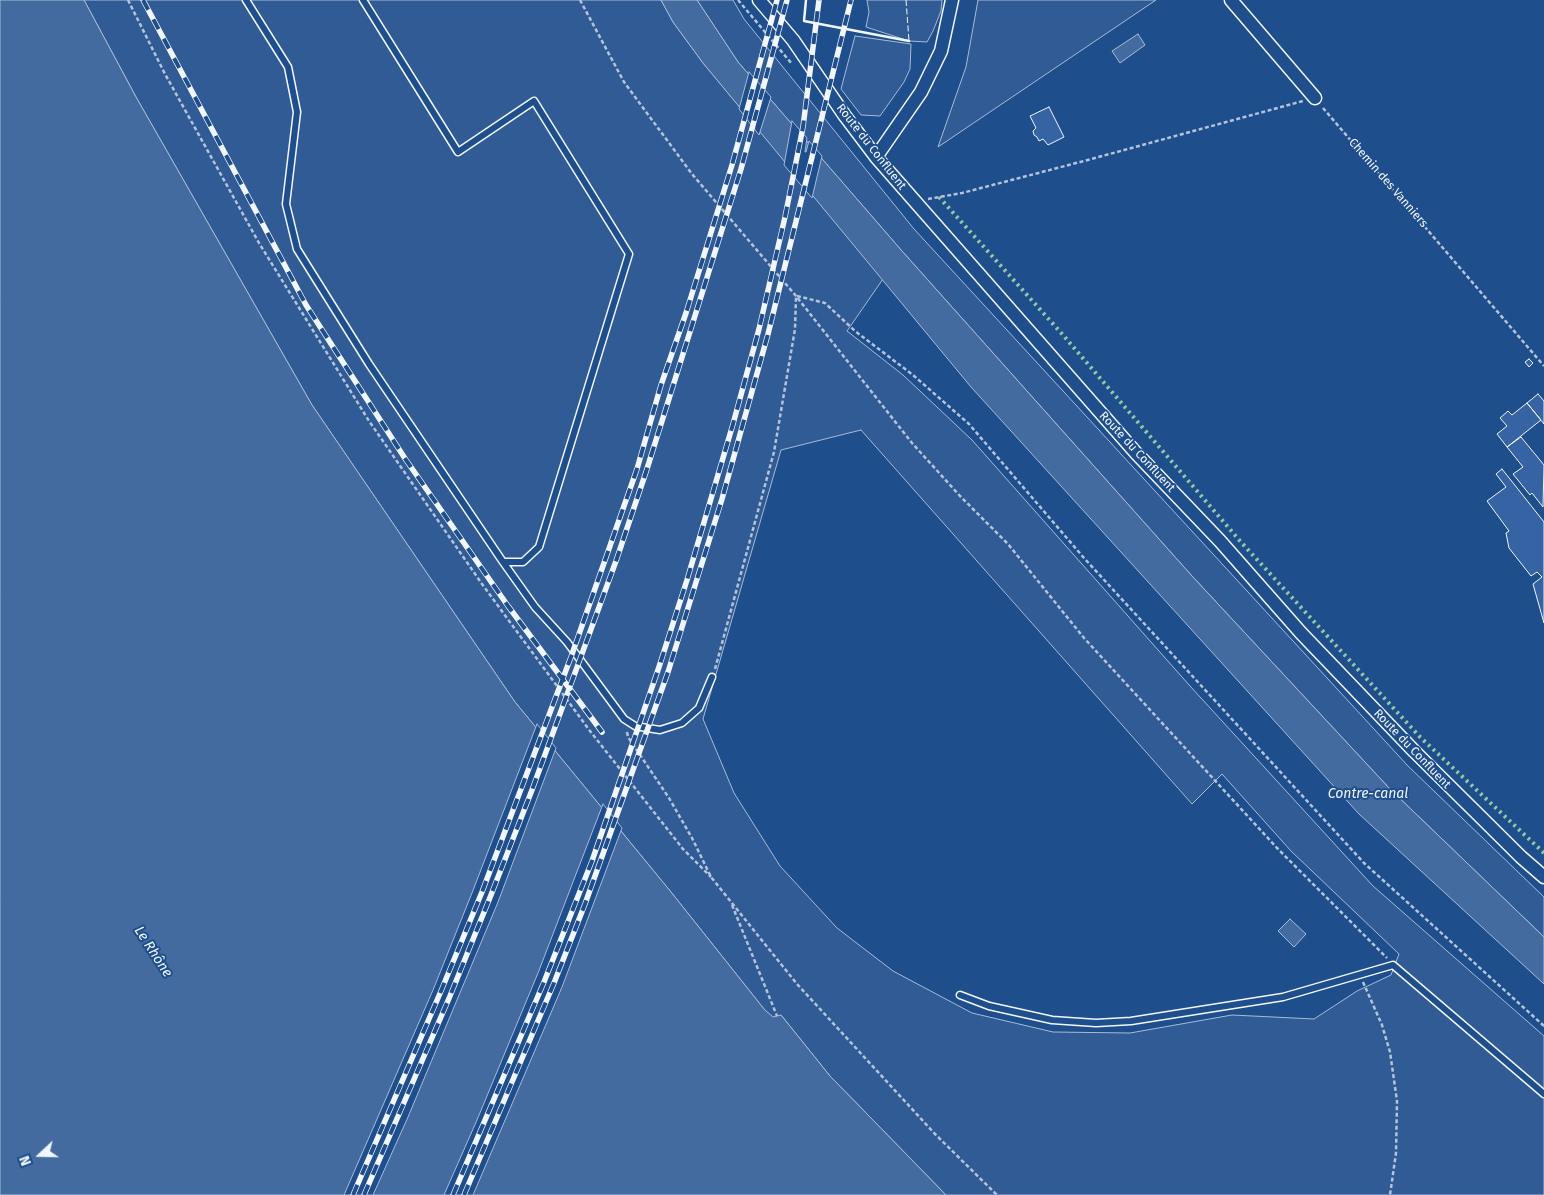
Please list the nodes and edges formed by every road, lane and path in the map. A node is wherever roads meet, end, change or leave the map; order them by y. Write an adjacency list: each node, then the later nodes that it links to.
1 (128, 0): 16 (path)
2 (246, 0): 13 (lane)
3 (363, 0): 13 (lane)
4 (580, 0): 11 (path)
5 (759, 0): 9 (street, Route du Confluent)
6 (952, 0): 9 (street)
7 (1231, 0): 8 (street)
8 (1314, 98): 10 (path); 12 (path, Chemin des Vanniers)
9 (876, 157): 10 (street, Route du Confluent)
10 (915, 202): 17 (street, Route du Confluent)
11 (796, 296): 14 (path); 19 (path); 23 (path)
12 (1544, 366)
13 (503, 562): 15 (lane)
14 (712, 677): 15 (lane)
15 (624, 719): 16 (path)
16 (711, 877): 18 (path)
17 (1544, 877)
18 (730, 901): 22 (path); 25 (path)
19 (1393, 964): 20 (lane); 24 (lane)
20 (1359, 974): 21 (lane); 26 (path)
21 (960, 995)
22 (777, 1016)
23 (1544, 1026)
24 (1544, 1094)
25 (997, 1195)
26 (1390, 1195)

